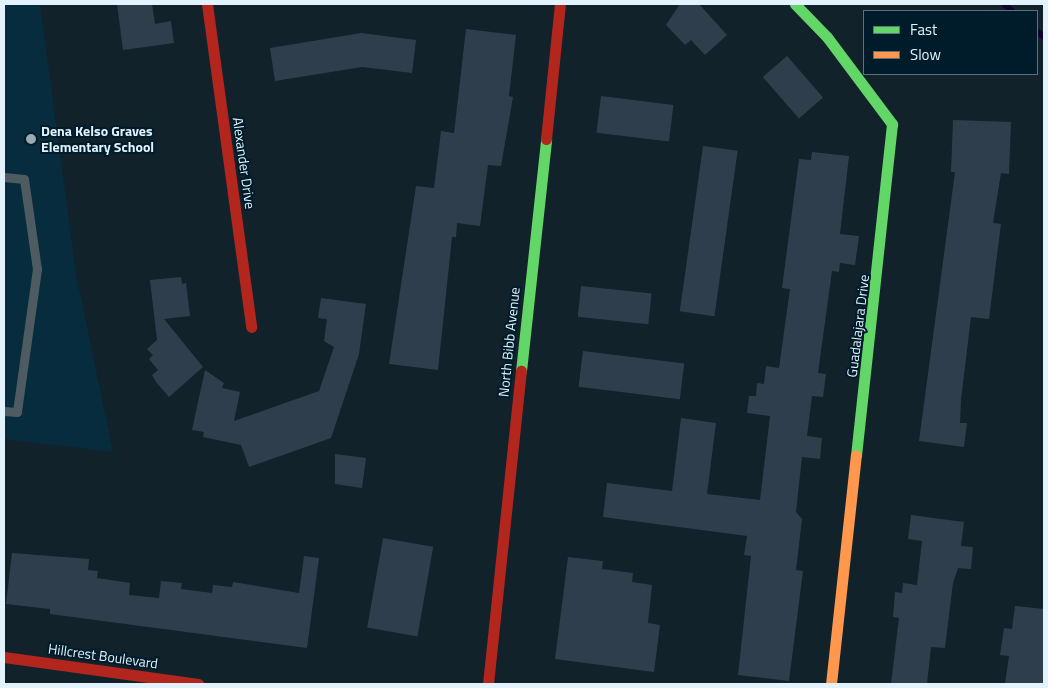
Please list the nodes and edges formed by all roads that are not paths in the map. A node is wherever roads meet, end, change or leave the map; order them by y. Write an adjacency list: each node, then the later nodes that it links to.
1 (206, 4): 5 (street, Alexander Drive)
2 (560, 4): 9 (street, North Bibb Avenue)
3 (795, 4): 10 (street, Guadalajara Drive)
4 (4, 177): 6 (lane)
5 (251, 327)
6 (4, 410)
7 (4, 657): 8 (street, Hillcrest Boulevard)
8 (198, 684)
9 (488, 684)
10 (831, 684)

